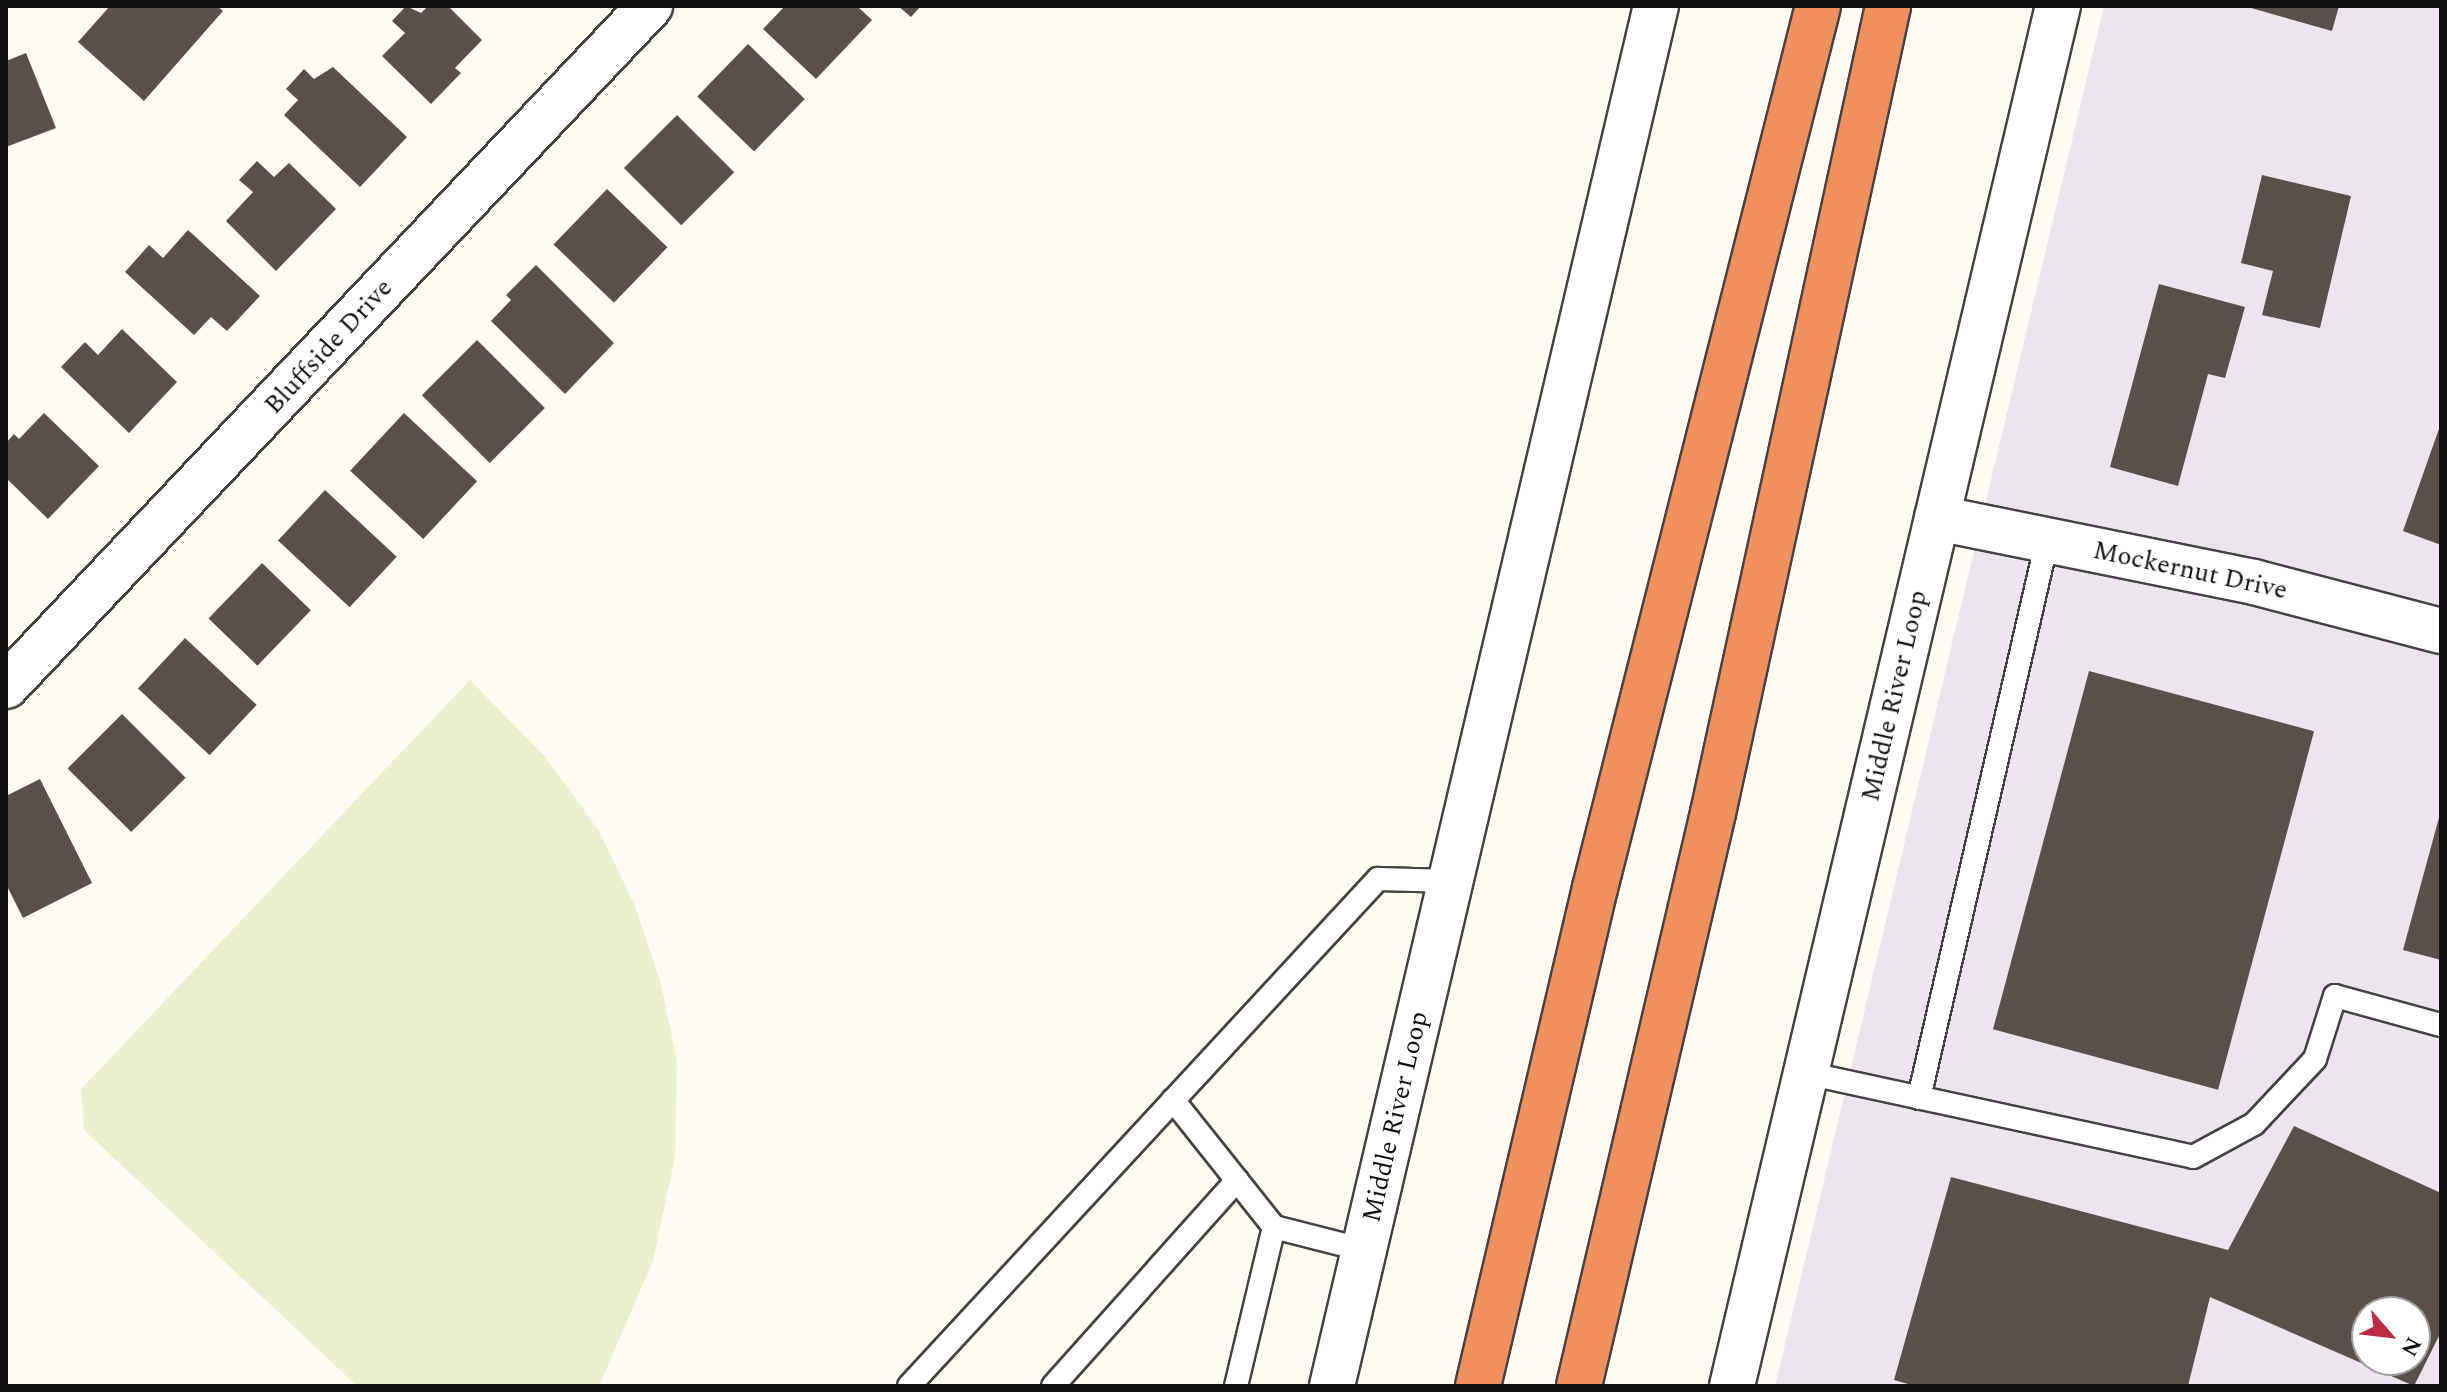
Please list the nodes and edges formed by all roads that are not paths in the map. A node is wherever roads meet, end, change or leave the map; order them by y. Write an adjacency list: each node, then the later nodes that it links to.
1 (650, 6): 9 (street, Bluffside Drive)
2 (1656, 6): 10 (street, Middle River Loop)
3 (1818, 6): 22 (highway)
4 (1888, 6): 23 (highway)
5 (2058, 6): 6 (street, Middle River Loop)
6 (1937, 518): 7 (street, Mockernut Drive); 12 (street, Middle River Loop)
7 (2047, 541): 8 (street, Mockernut Drive); 13 (lane)
8 (2441, 631)
9 (6, 686)
10 (1452, 881): 14 (lane); 17 (street, Middle River Loop)
11 (2441, 1025): 13 (lane)
12 (1806, 1073): 13 (lane); 24 (street, Middle River Loop)
13 (1919, 1098)
14 (1173, 1100): 15 (lane); 18 (lane)
15 (1237, 1180): 16 (lane); 19 (lane)
16 (1274, 1227): 17 (lane); 20 (lane)
17 (1364, 1250): 21 (street, Middle River Loop)
18 (909, 1386)
19 (1053, 1386)
20 (1236, 1386)
21 (1332, 1386)
22 (1478, 1386)
23 (1579, 1386)
24 (1732, 1386)

